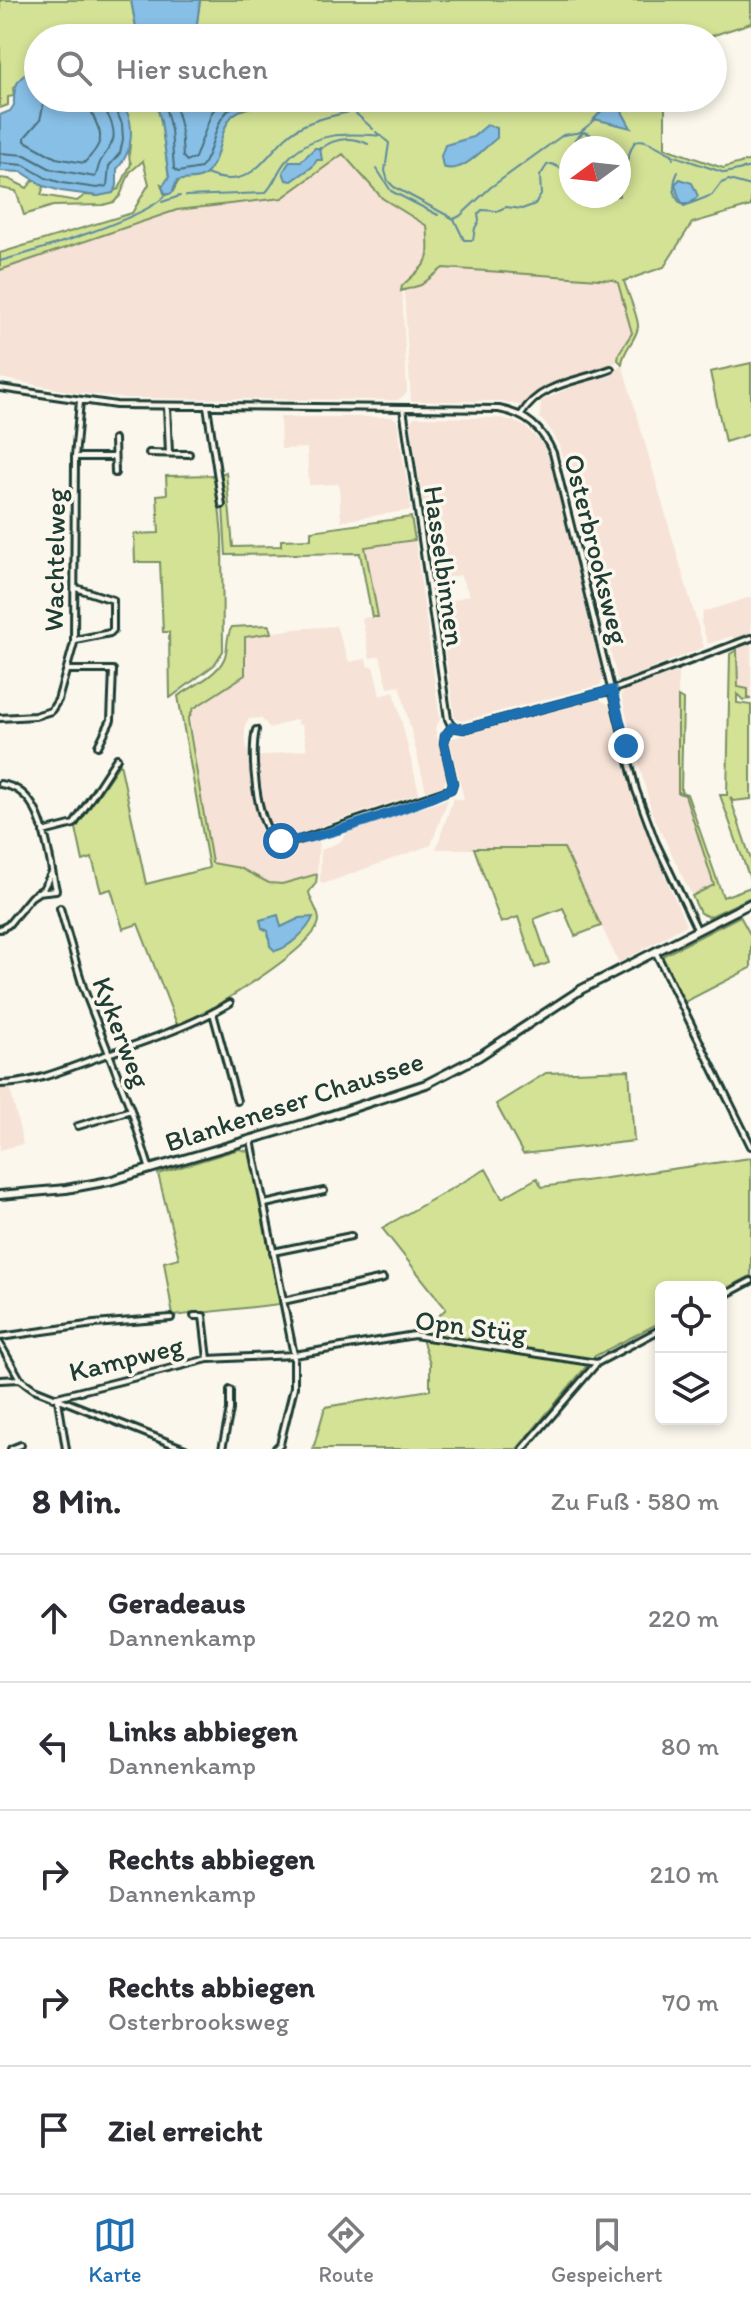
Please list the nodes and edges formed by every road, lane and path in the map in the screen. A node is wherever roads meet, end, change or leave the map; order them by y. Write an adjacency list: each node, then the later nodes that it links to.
1 (611, 369): 7 (street)
2 (0, 388): 3 (street)
3 (80, 401): 4 (street); 12 (street, Wachtelweg)
4 (167, 406): 5 (street); 10 (street)
5 (207, 406): 6 (street); 15 (street)
6 (403, 408): 7 (street); 22 (street, Hasselbinnen)
7 (521, 415): 20 (street, Osterbrooksweg)
8 (114, 439): 13 (street)
9 (149, 453): 10 (street)
10 (169, 453): 11 (street)
11 (189, 454)
12 (75, 457): 13 (street); 16 (street, Wachtelweg)
13 (113, 457): 14 (street)
14 (115, 473)
15 (222, 505)
16 (76, 588): 18 (street, Wachtelweg); 18 (street)
17 (751, 638): 20 (street)
18 (74, 641): 19 (street, Wachtelweg)
19 (67, 670): 21 (street, Wachtelweg); 24 (street)
20 (612, 690): 22 (street); 33 (street, Osterbrooksweg)
21 (0, 718)
22 (452, 727): 23 (street, Hasselbinnen)
23 (256, 730)
24 (98, 746)
25 (117, 758): 27 (street)
26 (0, 784): 27 (street)
27 (43, 832): 28 (street)
28 (51, 872): 29 (street); 29 (street)
29 (37, 892): 32 (street)
30 (751, 903): 33 (main road, Blankeneser Chaussee)
31 (60, 908): 37 (street, Kykerweg)
32 (0, 929)
33 (697, 929): 34 (main road, Blankeneser Chaussee)
34 (655, 951): 42 (main road, Blankeneser Chaussee); 43 (street)
35 (230, 1003): 36 (street)
36 (213, 1013): 37 (street); 39 (street)
37 (108, 1054): 38 (street); 40 (street, Kykerweg)
38 (0, 1084)
39 (237, 1101)
40 (131, 1110): 41 (street); 44 (street, Kykerweg)
41 (78, 1126)
42 (251, 1140): 44 (main road, Blankeneser Chaussee); 47 (street)
43 (751, 1146)
44 (150, 1170): 46 (main road, Blankeneser Chaussee)
45 (324, 1191): 47 (street)
46 (0, 1195)
47 (265, 1204): 49 (street)
48 (351, 1236): 49 (street)
49 (273, 1252): 53 (street)
50 (383, 1279): 53 (street)
51 (751, 1281): 52 (street)
52 (727, 1294)
53 (283, 1301): 59 (street)
54 (194, 1316): 60 (street, Kampweg)
55 (171, 1318): 57 (street)
56 (655, 1332): 61 (street)
57 (0, 1337)
58 (0, 1344): 62 (street)
59 (294, 1355): 60 (street, Kampweg); 61 (street, Opn Stüg); 71 (street)
60 (208, 1359): 65 (street, Kampweg)
61 (597, 1363): 72 (street)
62 (20, 1379): 63 (street); 65 (street)
63 (0, 1380)
64 (230, 1390): 70 (street)
65 (56, 1398): 68 (street); 69 (street)
66 (21, 1445): 67 (street)
67 (11, 1449)
68 (66, 1449)
69 (185, 1449)
70 (222, 1449)
71 (275, 1449)
72 (523, 1449)

